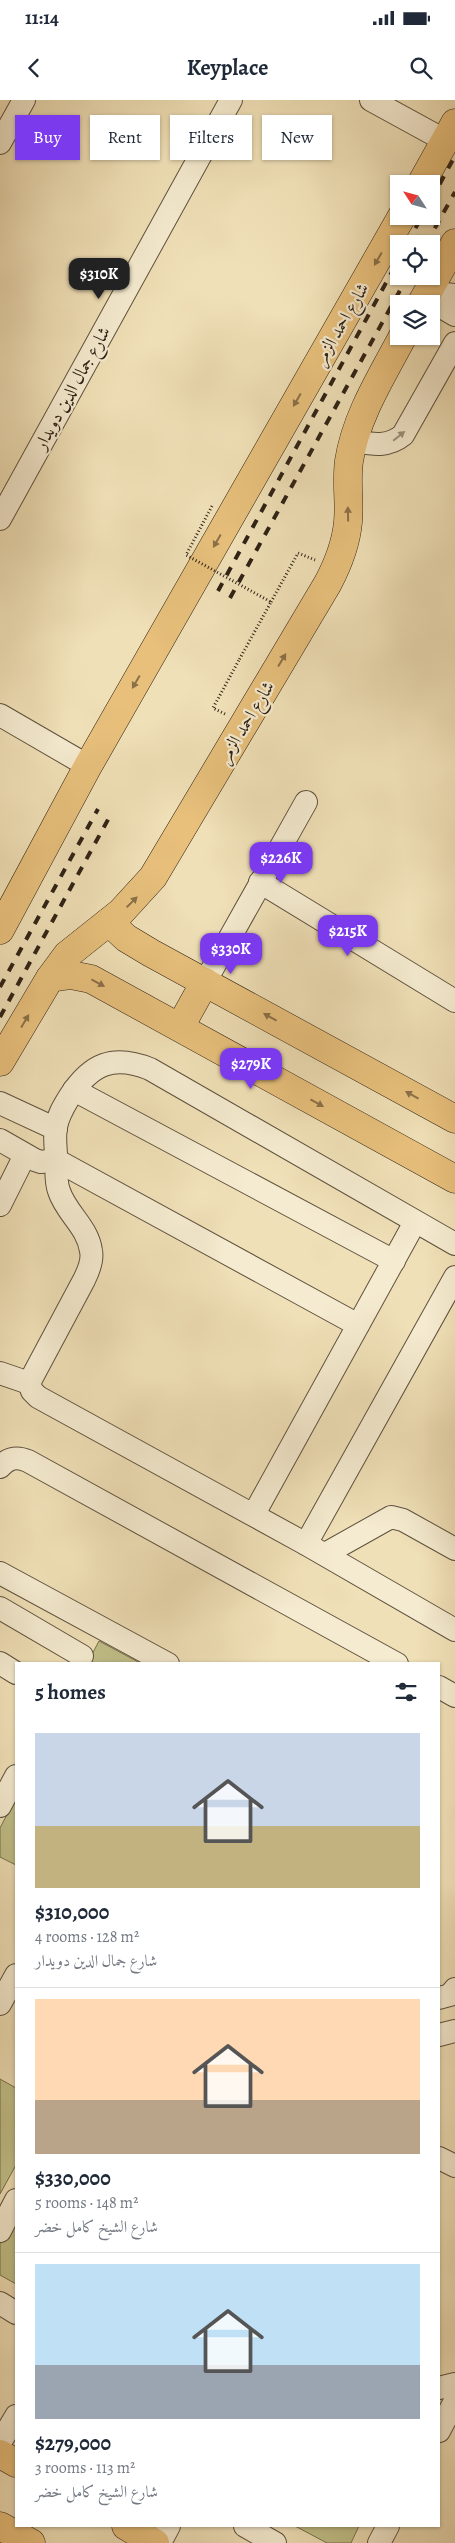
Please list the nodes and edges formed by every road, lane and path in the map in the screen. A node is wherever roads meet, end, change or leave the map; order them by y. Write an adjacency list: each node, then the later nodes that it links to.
1 (24, 100): 5 (street)
2 (231, 100): 18 (street, شارع جمال الدين دويدار)
3 (371, 100): 4 (street)
4 (450, 132): 6 (main road)
5 (0, 143)
6 (426, 175)
7 (397, 225): 23 (main road, شارع احمد الزمر, one-way to 23)
8 (455, 243): 10 (main road)
9 (455, 294): 11 (street)
10 (426, 295)
11 (440, 296)
12 (440, 307): 13 (street)
13 (455, 315)
14 (455, 343): 16 (street, one-way to 14)
15 (398, 345): 16 (main road, شارع احمد الزمر)
16 (353, 442): 26 (main road, شارع احمد الزمر, one-way to 16)
17 (212, 506): 20 (path, bridge)
18 (0, 518)
19 (298, 553): 20 (path)
20 (271, 602): 21 (path, bridge)
21 (214, 708)
22 (0, 715): 23 (street)
23 (88, 766): 27 (main road, شارع احمد الزمر)
24 (306, 802): 25 (street)
25 (260, 882): 29 (street); 30 (street)
26 (109, 922): 28 (main road, شارع احمد الزمر); 29 (main road)
27 (0, 930)
28 (50, 978): 31 (main road, one-way to 31); 32 (main road, شارع احمد الزمر, one-way to 28)
29 (205, 982): 31 (main road); 35 (main road, one-way to 29)
30 (455, 1001)
31 (180, 1027): 40 (main road, one-way to 40)
32 (0, 1062)
33 (74, 1090): 36 (street); 42 (street); 44 (street)
34 (0, 1103): 36 (street)
35 (455, 1119)
36 (56, 1129): 39 (street)
37 (0, 1140): 38 (street)
38 (25, 1155): 39 (street); 41 (street)
39 (56, 1160): 46 (street); 48 (street)
40 (455, 1179)
41 (0, 1205)
42 (415, 1222): 43 (street); 44 (street)
43 (455, 1244)
44 (394, 1261): 46 (street)
45 (455, 1277): 51 (street)
46 (358, 1325): 50 (street)
47 (0, 1373): 48 (street)
48 (29, 1383): 50 (street)
49 (0, 1468): 59 (street)
50 (254, 1514): 51 (street)
51 (315, 1549): 52 (street); 56 (street)
52 (455, 1549)
53 (0, 1573): 55 (street)
54 (0, 1608): 57 (street)
55 (98, 1626): 57 (street); 58 (street)
56 (455, 1630)
57 (80, 1660)
58 (164, 1662)
59 (393, 1662)
60 (0, 1663): 61 (street)
61 (15, 1672)
62 (440, 1688): 63 (street)
63 (455, 1696)
64 (15, 1778): 65 (street)
65 (0, 1806)
66 (15, 1977): 69 (street)
67 (455, 1989): 68 (street)
68 (440, 1998)
69 (0, 2004)
70 (455, 2031): 71 (street)
71 (440, 2035)
72 (440, 2158): 73 (street)
73 (455, 2166)
74 (15, 2202): 75 (street)
75 (0, 2231)
76 (0, 2303): 77 (street)
77 (15, 2311)
78 (455, 2384): 79 (street)
79 (440, 2388)
80 (455, 2401): 82 (street)
81 (15, 2418): 83 (street)
82 (445, 2432)
83 (0, 2443)
84 (0, 2454): 85 (main road)
85 (15, 2462)
86 (0, 2526): 91 (main road)
87 (128, 2527): 92 (main road)
88 (168, 2527): 93 (street)
89 (247, 2527): 94 (street)
90 (387, 2527): 95 (street)
91 (31, 2543)
92 (155, 2543)
93 (160, 2543)
94 (275, 2543)
95 (379, 2543)

